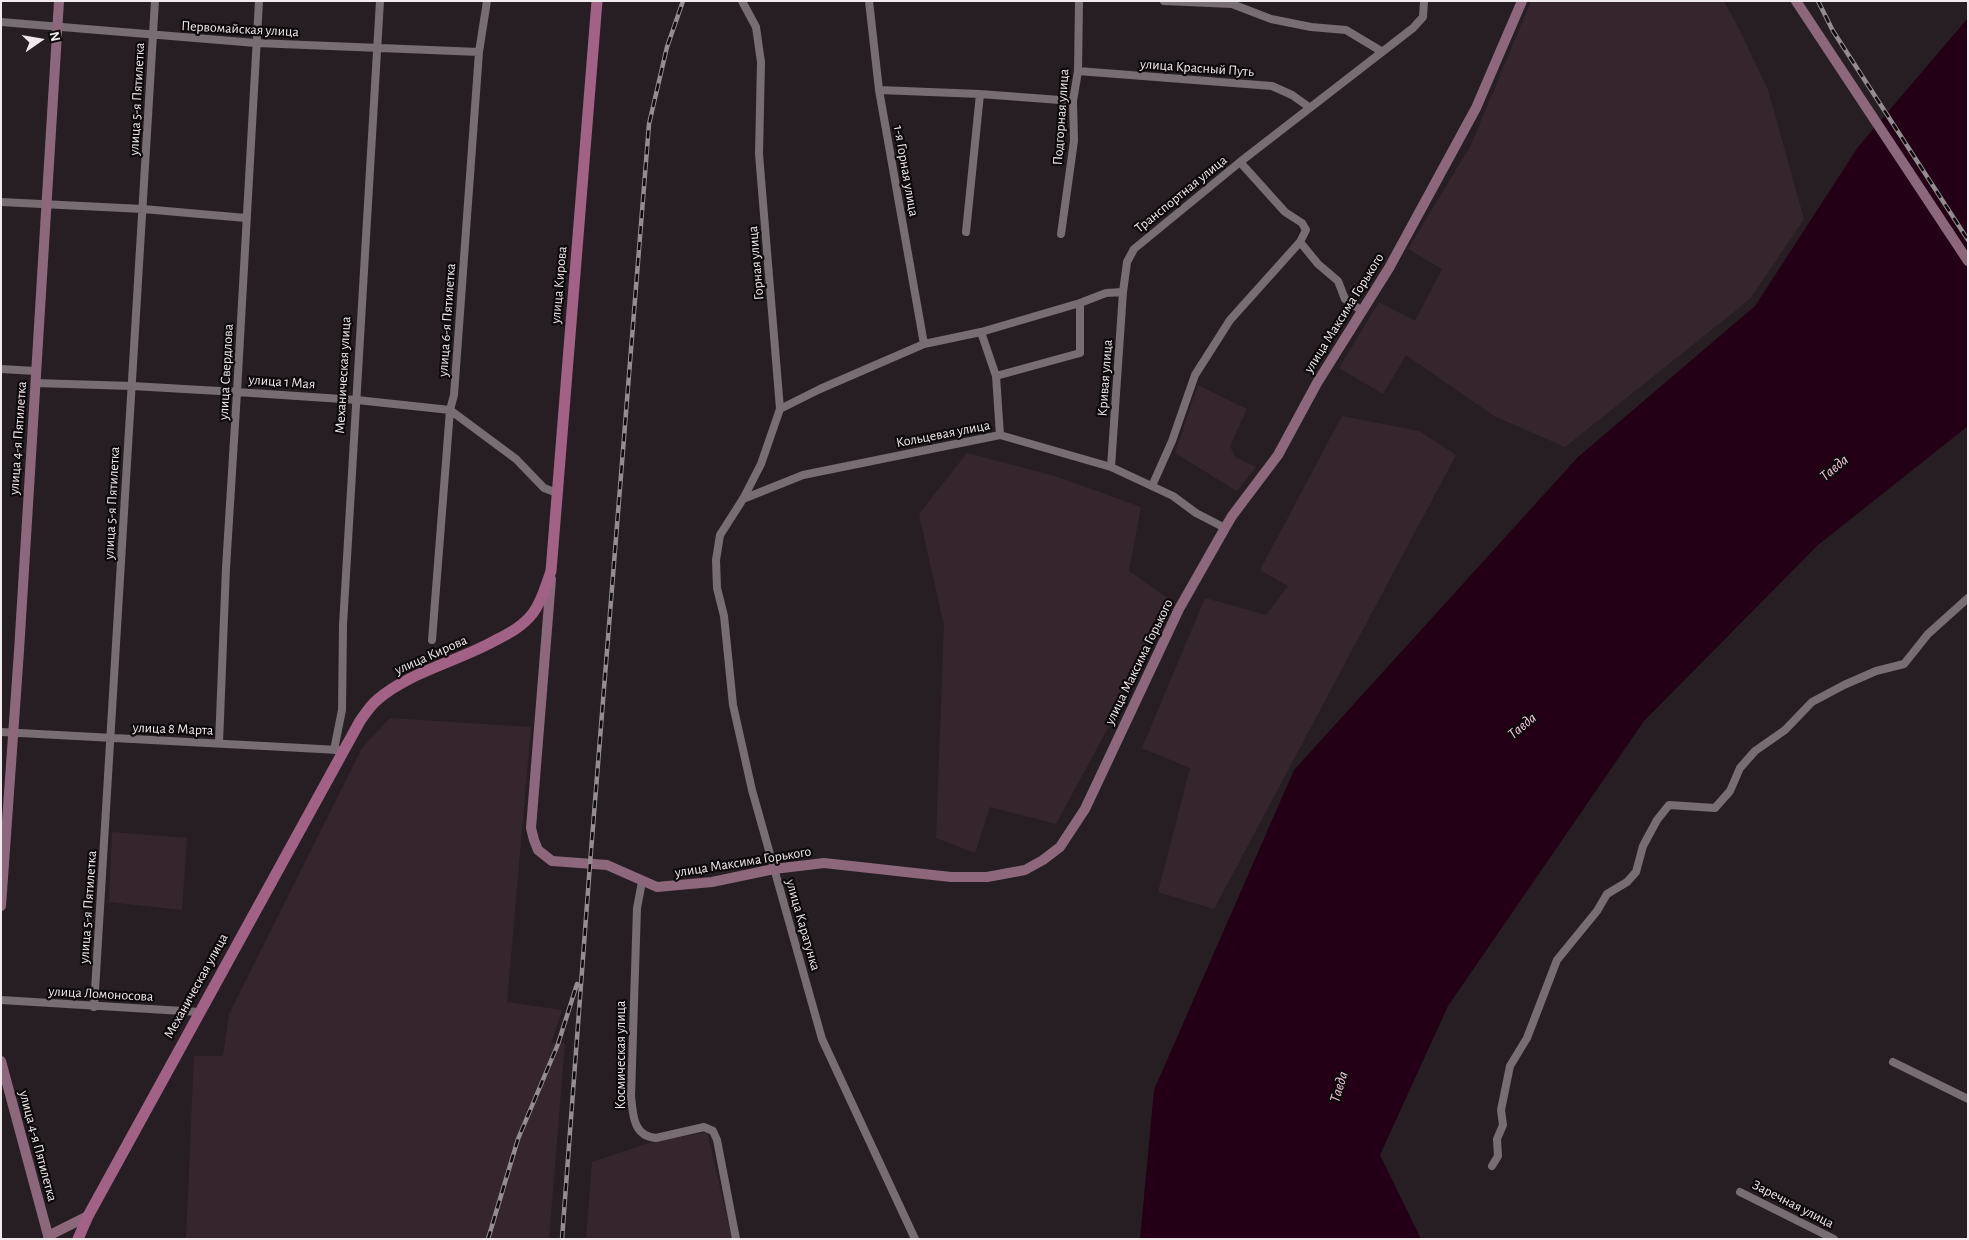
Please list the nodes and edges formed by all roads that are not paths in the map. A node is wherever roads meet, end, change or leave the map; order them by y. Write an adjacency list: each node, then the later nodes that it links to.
1 (59, 1): 15 (street, улица 4-я Пятилетка)
2 (155, 1): 16 (street, улица 5-я Пятилетка)
3 (259, 1): 17 (street, улица Свердлова)
4 (380, 1): 18 (street, Механическая улица)
5 (486, 1): 20 (street, улица 6-я Пятилетка)
6 (597, 1): 52 (main road, улица Кирова)
7 (742, 1): 47 (street, Горная улица)
8 (869, 1): 22 (street, 1-я Горная улица)
9 (1079, 1): 21 (street, Подгорная улица)
10 (1164, 1): 19 (street)
11 (1424, 1): 19 (street, Транспортная улица)
12 (1522, 1): 37 (street, улица Максима Горького)
13 (1796, 1): 34 (street)
14 (1, 22): 15 (street, Первомайская улица)
15 (57, 28): 16 (street, Первомайская улица); 28 (street, улица 4-я Пятилетка)
16 (153, 36): 17 (street, Первомайская улица); 29 (street, улица 5-я Пятилетка)
17 (256, 43): 18 (street, Первомайская улица); 30 (street, улица Свердлова)
18 (378, 47): 20 (street, Первомайская улица); 46 (street, Механическая улица)
19 (1381, 51): 25 (street, Транспортная улица)
20 (478, 52): 48 (street, улица 6-я Пятилетка)
21 (1078, 72): 24 (street, Подгорная улица); 25 (street, улица Красный Путь)
22 (879, 90): 23 (street); 39 (street, 1-я Горная улица)
23 (980, 94): 24 (street); 31 (street)
24 (1073, 101): 32 (street, Подгорная улица)
25 (1309, 108): 26 (street, Транспортная улица)
26 (1240, 162): 33 (street); 35 (street, Транспортная улица)
27 (1, 202): 28 (street)
28 (47, 204): 29 (street); 41 (street, улица 4-я Пятилетка)
29 (143, 209): 30 (street); 44 (street, улица 5-я Пятилетка)
30 (246, 218): 45 (street, улица Свердлова)
31 (966, 232)
32 (1061, 234)
33 (1300, 242): 37 (street); 51 (street)
34 (1968, 260)
35 (1123, 292): 36 (street); 50 (street, Кривая улица)
36 (1080, 303): 38 (street); 42 (street)
37 (1362, 311): 55 (street, улица Максима Горького)
38 (981, 332): 39 (street); 42 (street)
39 (924, 344): 47 (street)
40 (1, 369): 41 (street)
41 (36, 371): 43 (street, улица 4-я Пятилетка)
42 (996, 376): 49 (street)
43 (35, 383): 44 (street, улица 1 Мая); 60 (street, улица 4-я Пятилетка)
44 (132, 386): 45 (street, улица 1 Мая); 61 (street, улица 5-я Пятилетка)
45 (238, 392): 46 (street, улица 1 Мая); 62 (street, улица Свердлова)
46 (357, 400): 48 (street, улица 1 Мая); 63 (street, Механическая улица)
47 (780, 409): 53 (street, Горная улица)
48 (450, 410): 52 (street); 58 (street, улица 6-я Пятилетка)
49 (1000, 435): 50 (street, Кольцевая улица); 53 (street, Кольцевая улица)
50 (1111, 467): 51 (street, Кольцевая улица)
51 (1152, 486): 55 (street, Кольцевая улица)
52 (557, 493): 56 (main road, улица Кирова)
53 (743, 499): 54 (street, Горная улица)
54 (731, 515): 65 (street, улица Каратунка)
55 (1225, 528): 65 (street, улица Максима Горького)
56 (551, 571): 63 (main road, улица Кирова); 64 (street, улица Кирова)
57 (1968, 598): 74 (street)
58 (432, 640)
59 (1, 732): 60 (street, улица 8 Марта)
60 (14, 733): 61 (street, улица 8 Марта); 67 (street, улица 4-я Пятилетка)
61 (111, 739): 62 (street, улица 8 Марта); 69 (street, улица 5-я Пятилетка)
62 (219, 743): 63 (street, улица 8 Марта)
63 (339, 750): 70 (main road, Механическая улица)
64 (531, 828): 66 (street, улица Максима Горького)
65 (774, 868): 66 (street, улица Максима Горького); 80 (street, улица Каратунка)
66 (642, 882): 79 (street, Космическая улица)
67 (1, 906)
68 (1, 1000): 69 (street, улица Ломоносова)
69 (94, 1006): 70 (street, улица Ломоносова)
70 (199, 1012): 76 (main road, Механическая улица)
71 (1, 1060): 77 (street, улица 4-я Пятилетка)
72 (1892, 1062): 73 (street)
73 (1968, 1099)
74 (1492, 1166)
75 (1740, 1192): 81 (street, Заречная улица)
76 (88, 1216): 77 (street); 78 (main road, Механическая улица)
77 (46, 1238)
78 (78, 1239)
79 (736, 1239)
80 (915, 1239)
81 (1834, 1239)

